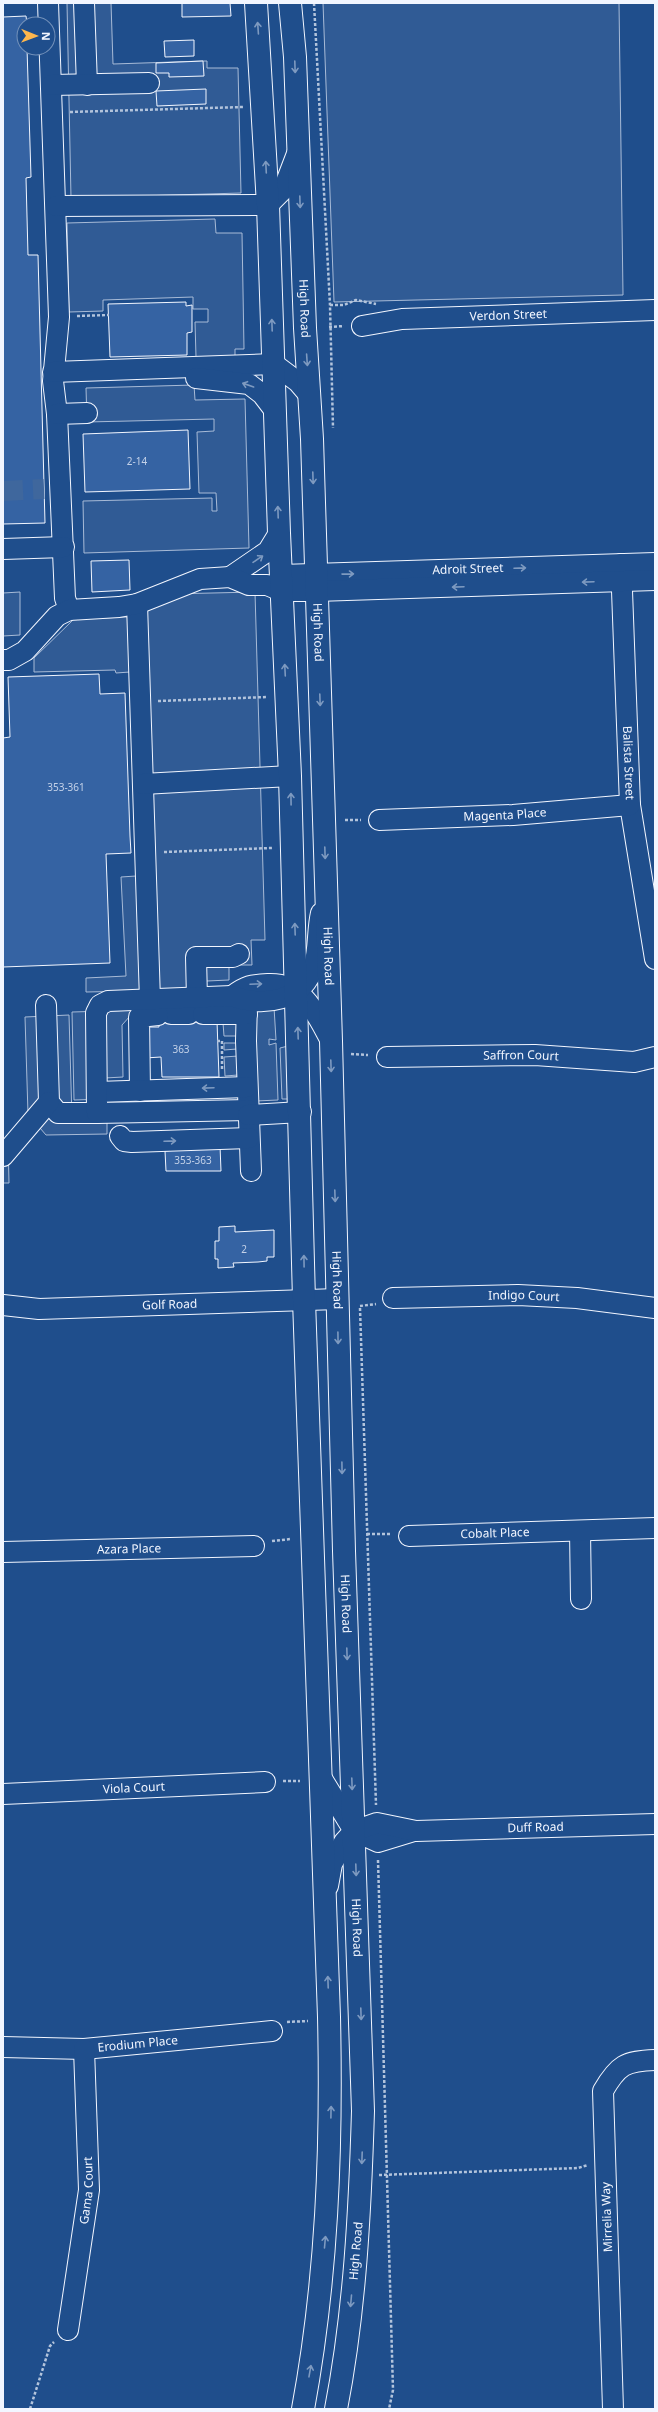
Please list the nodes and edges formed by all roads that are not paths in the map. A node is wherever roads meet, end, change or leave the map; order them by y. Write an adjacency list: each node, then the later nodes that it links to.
1 (48, 3): 6 (street)
2 (84, 3): 7 (street)
3 (256, 3): 9 (main road, one-way to 3)
4 (290, 3): 8 (main road, High Road, one-way to 8)
5 (149, 83): 7 (street)
6 (52, 85): 7 (street); 10 (street)
7 (87, 85)
8 (298, 149): 9 (street, High Road); 15 (main road, High Road, one-way to 15)
9 (268, 205): 10 (street); 13 (main road, one-way to 9)
10 (56, 206): 14 (street)
11 (655, 310): 12 (street, Verdon Street)
12 (362, 326)
13 (274, 364): 14 (street); 15 (street); 16 (main road)
14 (53, 376): 16 (street, one-way to 14); 18 (street)
15 (310, 396): 26 (main road, High Road, one-way to 26)
16 (275, 411): 19 (main road, one-way to 16)
17 (87, 413): 18 (street)
18 (57, 414): 20 (street)
19 (279, 533): 25 (main road); 27 (street, one-way to 19)
20 (64, 547): 21 (street); 29 (street)
21 (3, 549)
22 (655, 563): 23 (street, Adroit Street)
23 (621, 572): 24 (street, Adroit Street); 26 (street, Adroit Street); 33 (street, Balista Street)
24 (655, 580)
25 (281, 583): 26 (street, Adroit Street); 27 (street, Adroit Street); 31 (main road, one-way to 25)
26 (316, 583): 35 (main road, High Road, one-way to 35)
27 (230, 585): 28 (street)
28 (137, 604): 29 (street); 32 (street)
29 (69, 610): 30 (street)
30 (3, 660)
31 (290, 776): 32 (street); 38 (main road, one-way to 31)
32 (143, 784): 41 (street)
33 (630, 805): 34 (street, Magenta Place); 37 (street, Balista Street)
34 (379, 820)
35 (326, 887): 38 (street); 42 (main road, High Road)
36 (240, 954): 41 (street)
37 (655, 959)
38 (297, 992): 39 (street); 42 (street); 51 (main road, one-way to 38)
39 (242, 1004): 41 (street); 45 (street)
40 (46, 1005): 48 (street)
41 (185, 1008): 46 (street); 47 (street)
42 (331, 1041): 59 (main road, High Road, one-way to 59)
43 (387, 1057): 44 (street, Saffron Court)
44 (655, 1057)
45 (247, 1087): 46 (street, one-way to 46); 50 (street)
46 (134, 1091): 47 (street)
47 (97, 1092): 52 (street)
48 (49, 1102): 52 (street); 56 (street)
49 (120, 1112): 50 (street); 52 (street); 53 (street)
50 (248, 1112): 51 (street); 54 (street)
51 (301, 1112): 60 (main road, one-way to 51)
52 (97, 1113)
53 (120, 1136): 54 (street, one-way to 54); 55 (street)
54 (249, 1138): 57 (street)
55 (154, 1154)
56 (3, 1156)
57 (251, 1171)
58 (393, 1298): 62 (street, Indigo Court)
59 (338, 1299): 60 (street, Golf Road); 73 (main road, High Road, one-way to 73)
60 (304, 1300): 61 (street, Golf Road); 69 (main road)
61 (3, 1305)
62 (655, 1308)
63 (655, 1528): 64 (street, Cobalt Place)
64 (580, 1531): 65 (street, Cobalt Place); 68 (street)
65 (409, 1536)
66 (254, 1546): 67 (street, Azara Place)
67 (3, 1552)
68 (581, 1599)
69 (321, 1777): 73 (street); 75 (main road)
70 (265, 1782): 71 (street, Viola Court)
71 (3, 1794)
72 (655, 1824): 74 (street, Duff Road)
73 (354, 1831): 74 (street, Duff Road); 74 (street, Duff Road); 75 (street); 82 (main road, High Road, one-way to 82)
74 (416, 1831)
75 (325, 1896): 81 (main road, one-way to 75)
76 (272, 2031): 78 (street, Erodium Place)
77 (3, 2047): 78 (street, Erodium Place)
78 (84, 2049): 80 (street, Gama Court)
79 (655, 2060): 83 (street, Mirrelia Way)
80 (68, 2330)
81 (303, 2409)
82 (336, 2409)
83 (613, 2409)

